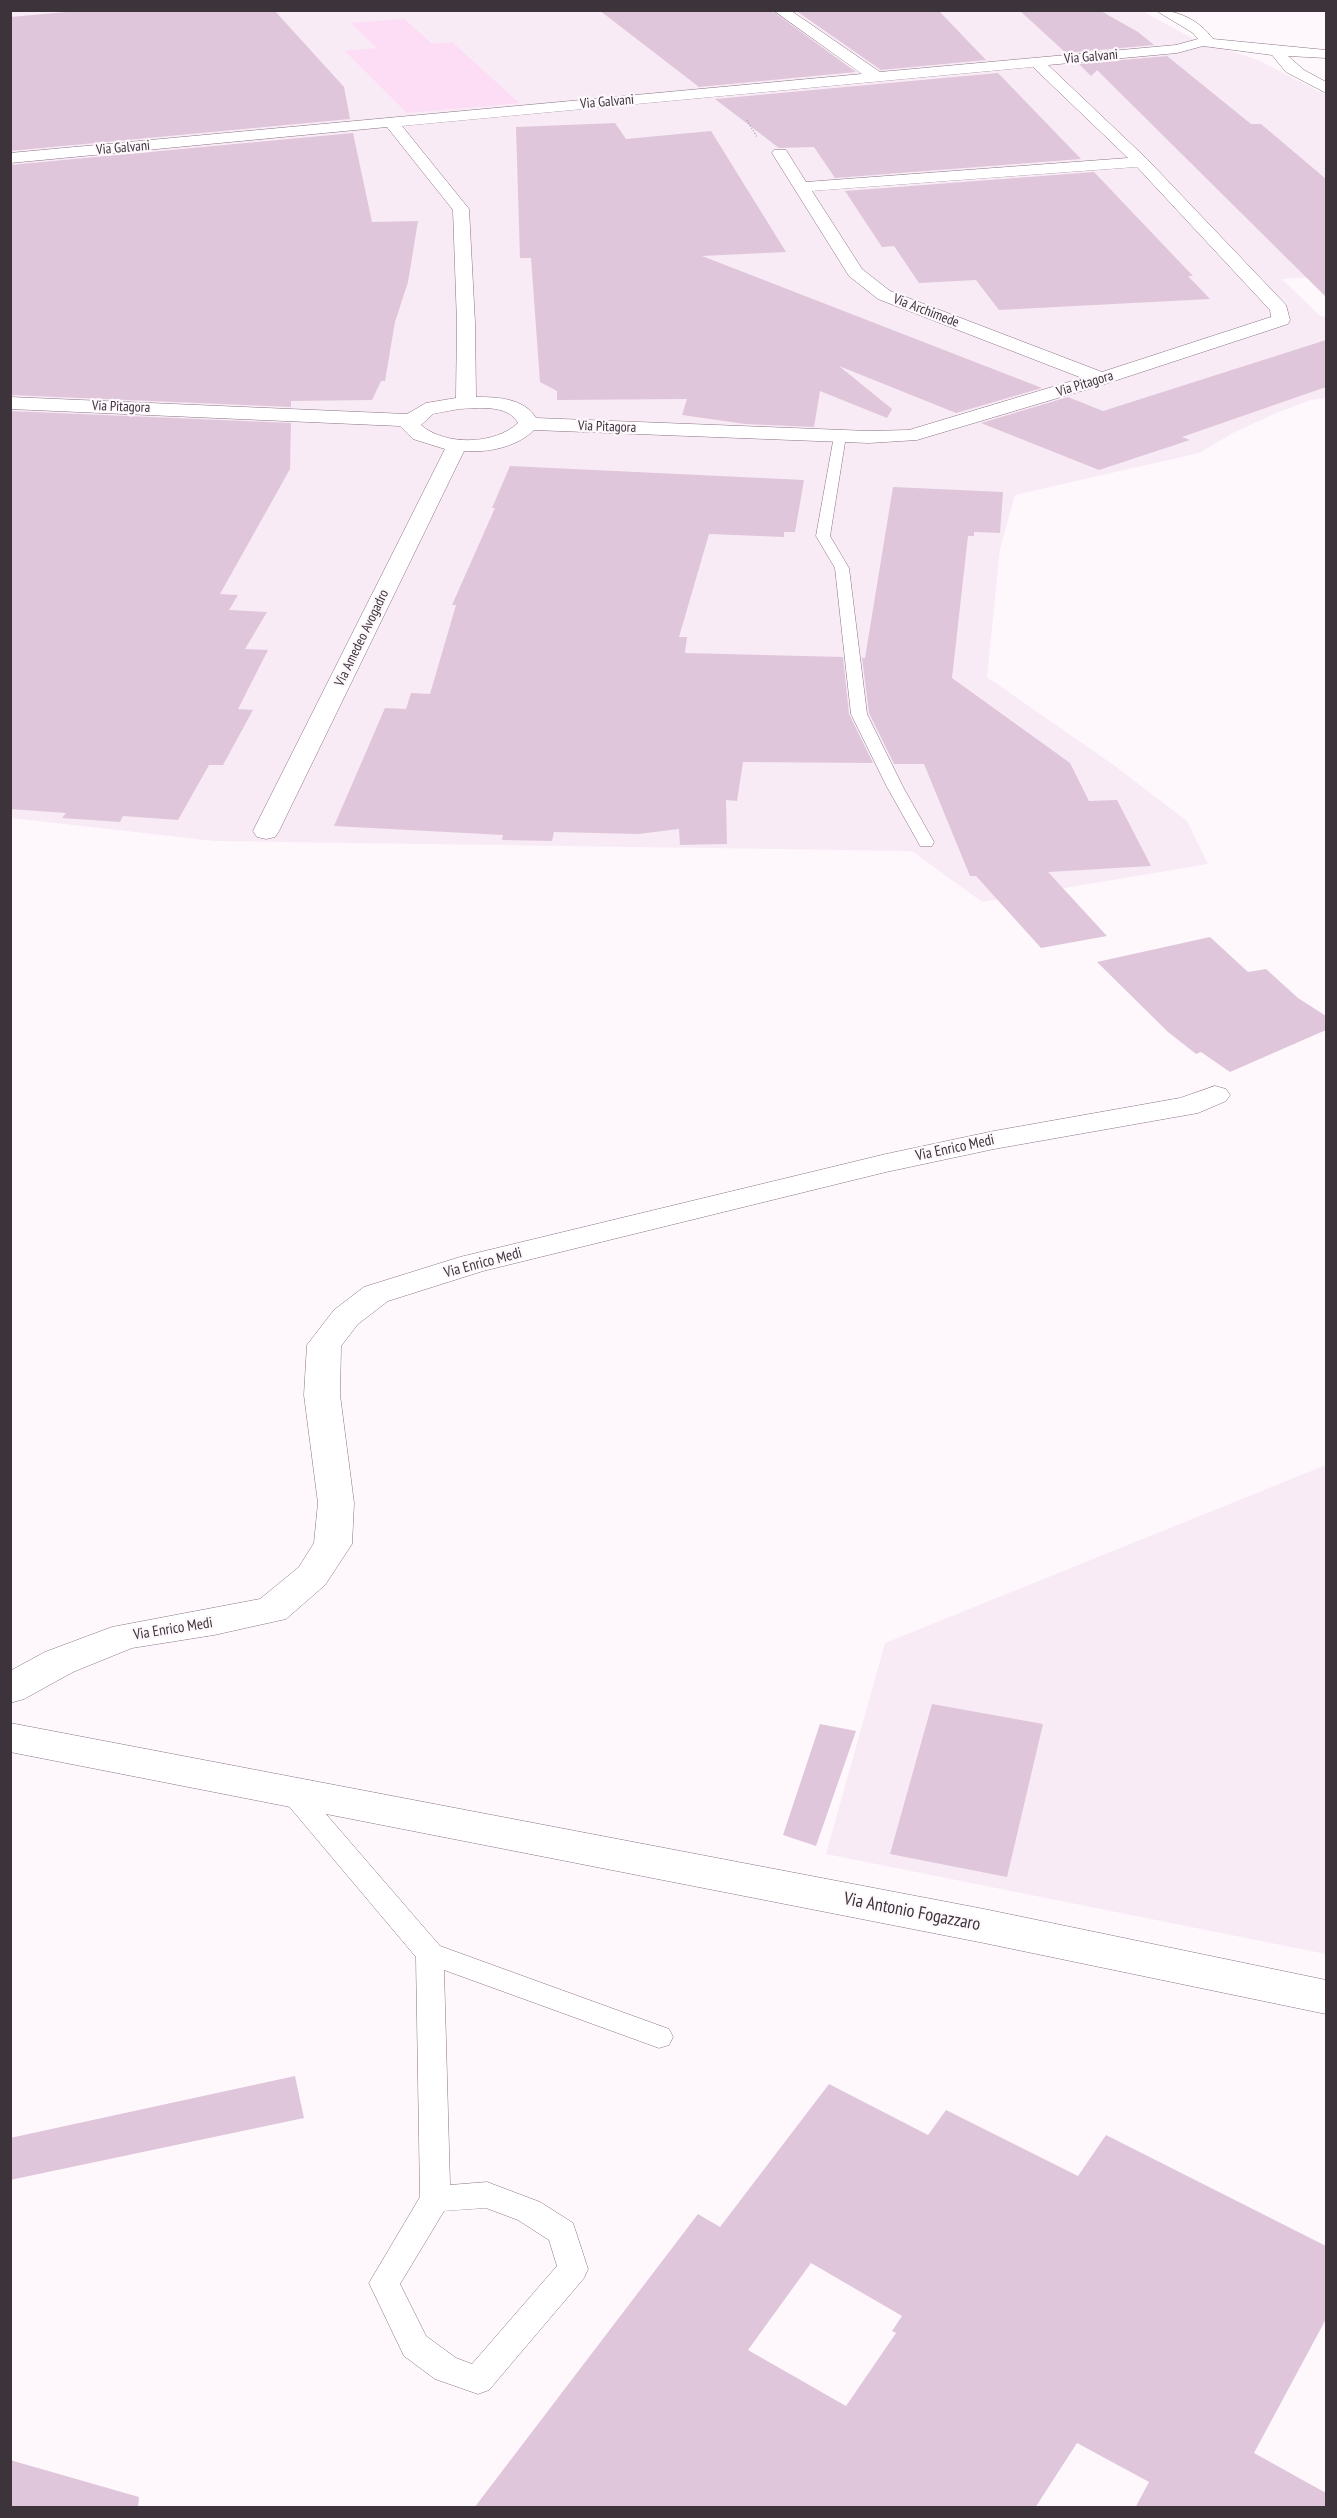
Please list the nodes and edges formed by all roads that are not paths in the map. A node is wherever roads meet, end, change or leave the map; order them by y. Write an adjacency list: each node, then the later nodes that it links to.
1 (780, 10): 7 (street)
2 (1162, 10): 3 (street)
3 (1203, 42): 4 (street); 6 (street, Via Galvani)
4 (1278, 51): 5 (street); 8 (street)
5 (1326, 54)
6 (1036, 62): 7 (street, Via Galvani); 12 (street, Via Pitagora)
7 (875, 76): 9 (street, Via Galvani)
8 (1326, 88)
9 (391, 122): 11 (street, Via Galvani); 16 (street)
10 (780, 153): 13 (street, Via Archimede)
11 (10, 158)
12 (1141, 162): 13 (street); 14 (street, Via Pitagora)
13 (800, 187): 14 (street, Via Archimede)
14 (1101, 379): 19 (street, Via Pitagora)
15 (10, 403): 17 (street, Via Pitagora)
16 (466, 403): 17 (street, Via Pitagora); 18 (street, Via Pitagora)
17 (412, 420): 20 (street)
18 (529, 424): 19 (street, Via Pitagora); 20 (street)
19 (840, 436): 22 (lane)
20 (458, 445): 21 (street, Via Amedeo Avogadro)
21 (266, 831)
22 (926, 842)
23 (1215, 1095): 24 (street, Via Enrico Medi)
24 (10, 1689)
25 (10, 1737): 26 (street)
26 (291, 1791): 27 (lane); 28 (street, Via Antonio Fogazzaro)
27 (430, 1954): 29 (lane); 30 (lane)
28 (1326, 1997)
29 (659, 2037)
30 (435, 2199): 30 (lane)

